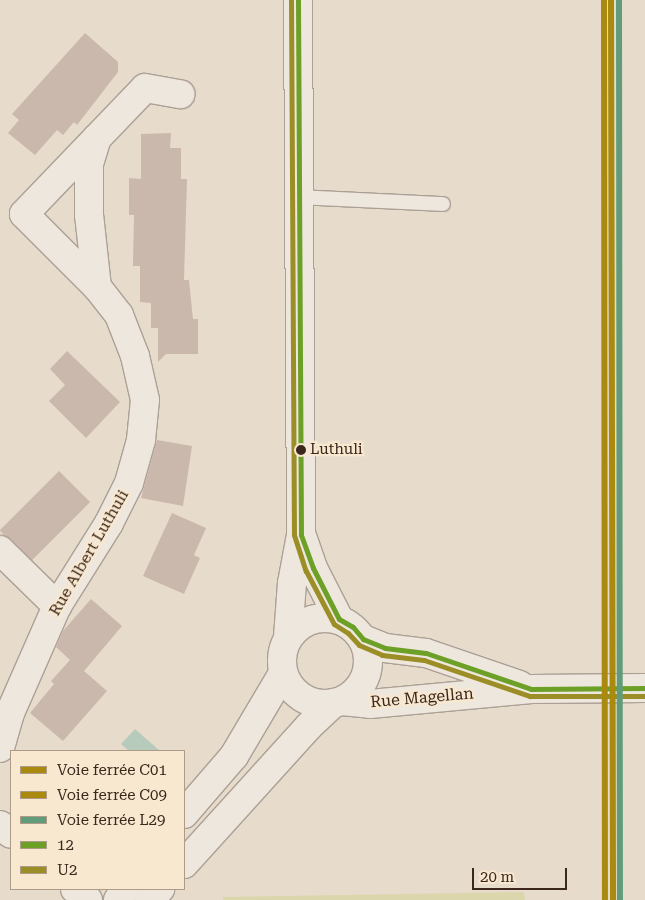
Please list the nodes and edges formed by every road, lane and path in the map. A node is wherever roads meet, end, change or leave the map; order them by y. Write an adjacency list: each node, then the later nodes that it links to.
1 (298, 0): 4 (street)
2 (180, 94): 3 (street)
3 (97, 138): 6 (street); 6 (street, Rue Albert Luthuli)
4 (299, 196): 5 (lane); 7 (street)
5 (443, 204)
6 (97, 287): 9 (street, Rue Albert Luthuli)
7 (302, 535): 10 (street); 11 (street)
8 (0, 550): 9 (street)
9 (57, 606): 17 (street, Rue Albert Luthuli)
10 (339, 619): 11 (street); 12 (street)
11 (288, 637): 13 (street)
12 (363, 639): 15 (street, Rue Magellan); 16 (street)
13 (283, 673): 16 (street); 18 (street)
14 (645, 688): 15 (street, Rue Magellan)
15 (531, 689): 16 (street, Rue Magellan)
16 (338, 702): 21 (street)
17 (0, 748)
18 (185, 813)
19 (0, 825): 20 (street)
20 (10, 833)
21 (185, 863)
22 (76, 890): 24 (street)
23 (159, 890): 25 (street)
24 (88, 900)
25 (149, 900)

